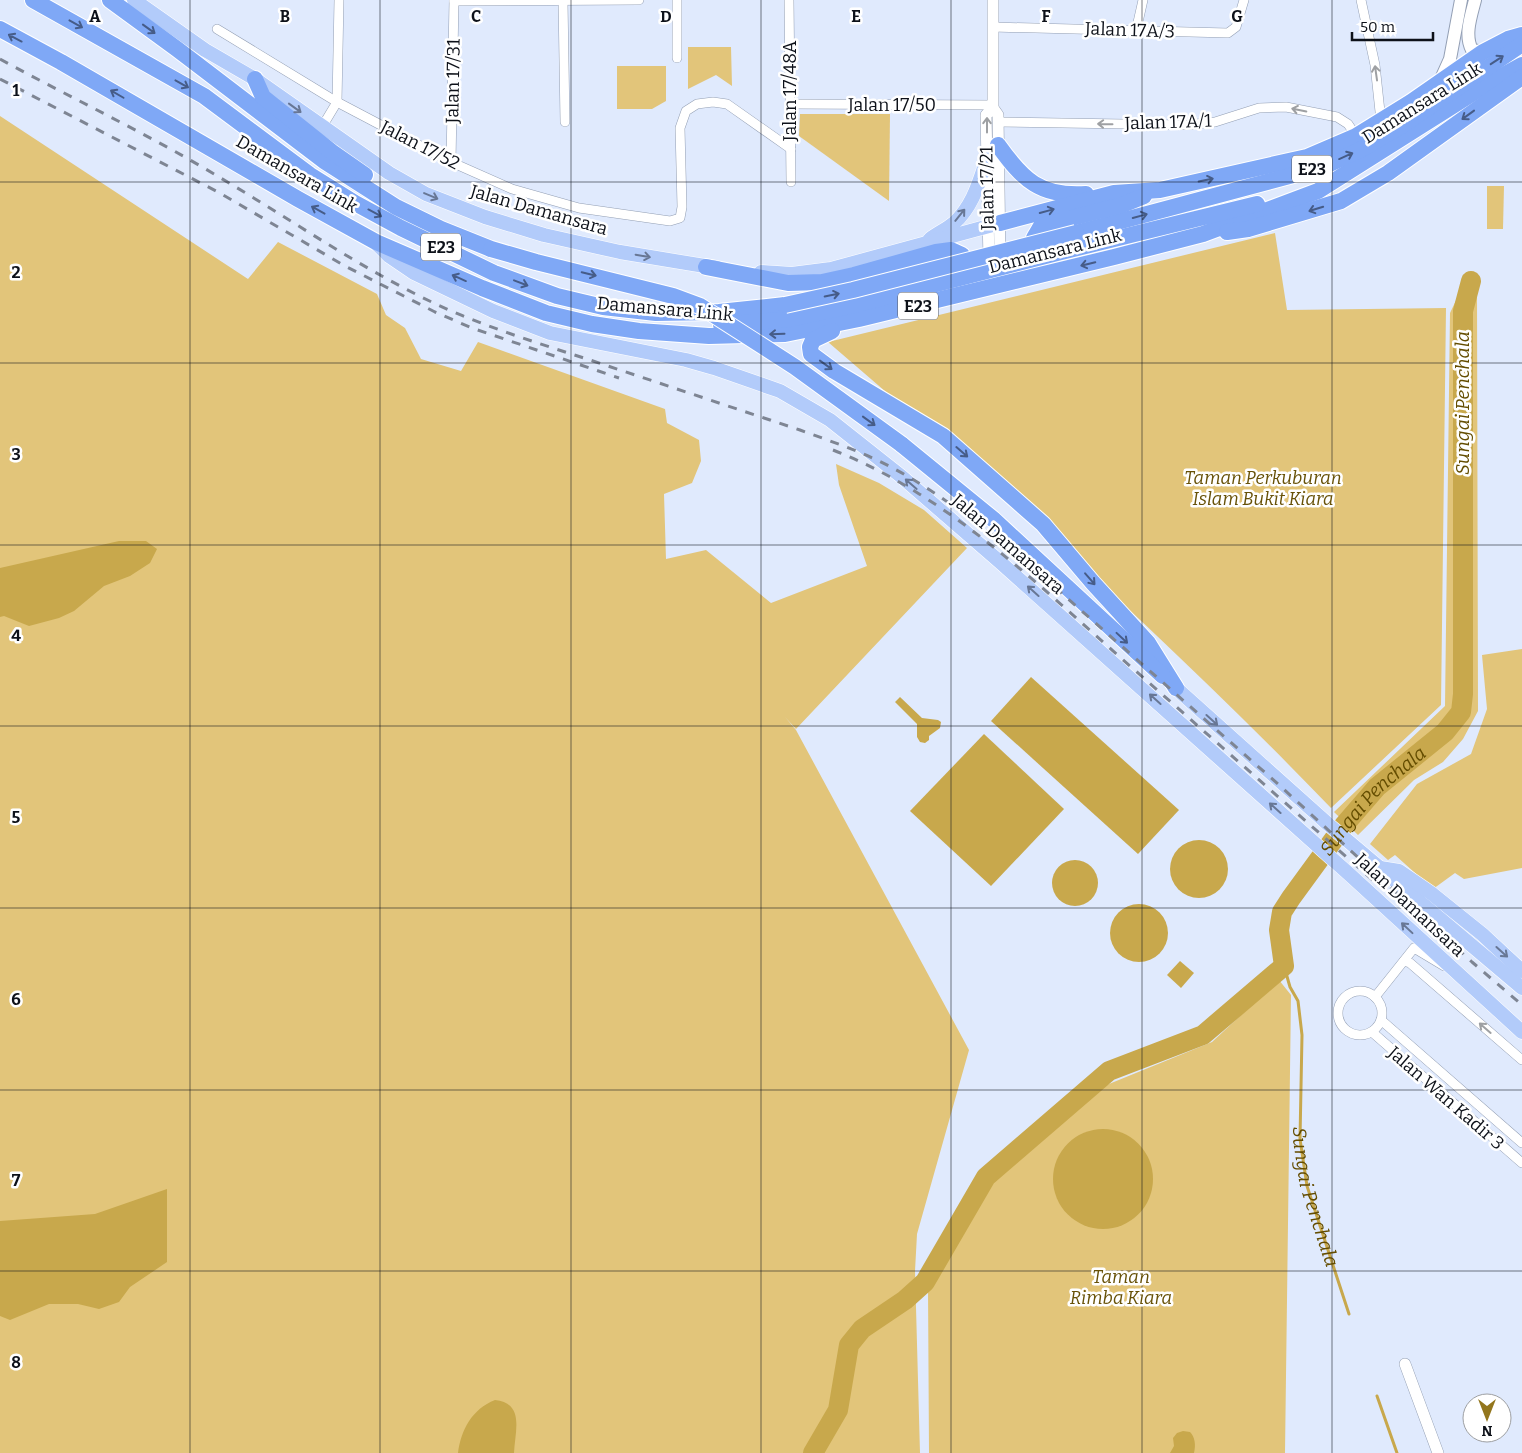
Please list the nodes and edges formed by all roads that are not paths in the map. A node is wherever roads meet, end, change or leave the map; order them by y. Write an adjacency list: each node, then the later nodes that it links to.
1 (33, 0): 21 (highway, Damansara Link / E23, one-way to 21, bridge)
2 (110, 0): 43 (highway, one-way to 43)
3 (134, 0): 26 (main road, Jalan Damansara)
4 (339, 0): 28 (street)
5 (639, 0): 15 (street)
6 (677, 0): 23 (street)
7 (789, 0): 29 (street, Jalan 17/48A)
8 (993, 0): 16 (street, Jalan 17/21)
9 (1143, 0): 19 (street)
10 (1244, 0): 19 (street, Jalan 17A/3)
11 (1361, 0): 31 (street, one-way to 11)
12 (1461, 0): 27 (main road)
13 (1475, 0): 22 (main road)
14 (454, 1): 15 (street); 39 (street, Jalan 17/31)
15 (563, 1): 32 (street)
16 (993, 27): 19 (street, Jalan 17A/3); 30 (street, Jalan 17/21)
17 (0, 29): 47 (highway, Damansara Link / E23, one-way to 17)
18 (217, 29): 28 (street, Jalan 17/52)
19 (1136, 31)
20 (1522, 34): 22 (highway)
21 (1522, 44)
22 (1483, 52): 27 (highway)
23 (677, 58)
24 (1522, 65): 40 (highway, Damansara Link / E23)
25 (1522, 77): 46 (highway, one-way to 46)
26 (255, 79): 34 (main road, Jalan Damansara, one-way to 34); 43 (highway)
27 (1441, 80): 31 (highway)
28 (337, 102): 34 (street); 39 (street, Jalan 17/52)
29 (790, 104): 30 (street, Jalan 17/50); 37 (street, Jalan 17/48A)
30 (993, 107): 33 (street, Jalan 17/21); 38 (street, Jalan 17/21, one-way to 30)
31 (1381, 121): 35 (highway)
32 (565, 122)
33 (998, 122): 35 (street, Jalan 17A/1, one-way to 33); 36 (street, Jalan 17/21)
34 (322, 127): 50 (main road, Jalan Damansara, one-way to 50)
35 (1356, 136): 42 (highway, one-way to 35)
36 (998, 144): 44 (highway); 45 (street, Jalan 17/21)
37 (791, 149): 39 (street, Jalan 17/52); 41 (street, Jalan 17/48A)
38 (987, 159): 45 (street, Jalan 17/21); 48 (main road, one-way to 38)
39 (451, 162)
40 (1338, 180): 46 (highway, Damansara Link / E23); 49 (highway)
41 (791, 182)
42 (1160, 190): 44 (highway); 49 (highway)
43 (372, 192): 55 (highway, one-way to 55, bridge)
44 (1114, 192): 45 (highway, one-way to 44)
45 (994, 225): 48 (main road, Jalan Damansara); 51 (street, Jalan 17/21)
46 (1203, 234): 53 (highway, Damansara Link / E23, one-way to 53)
47 (376, 242): 54 (highway, Damansara Link / E23, one-way to 47); 60 (main road, Jalan Damansara, one-way to 47)
48 (922, 245): 50 (main road, Jalan Damansara)
49 (1053, 254): 51 (highway)
50 (706, 267): 52 (highway)
51 (995, 269): 52 (highway)
52 (950, 282): 54 (highway)
53 (859, 319): 54 (highway, Damansara Link / E23, one-way to 54); 55 (highway, one-way to 55)
54 (639, 331)
55 (1176, 688): 56 (main road, Jalan Damansara, one-way to 56)
56 (1380, 868): 57 (main road, Jalan Damansara); 59 (main road, one-way to 59)
57 (1486, 959): 61 (main road, Jalan Damansara); 62 (main road)
58 (1404, 961): 60 (street); 63 (street); 67 (street, one-way to 58)
59 (1522, 970)
60 (1456, 973): 66 (main road, Jalan Damansara)
61 (1522, 988)
62 (1522, 996)
63 (1376, 997): 64 (street); 65 (street)
64 (1381, 1020): 65 (street); 68 (street, Jalan Wan Kadir 3)
65 (1372, 1032): 69 (street, Jalan Wan Kadir 3)
66 (1522, 1032)
67 (1522, 1060)
68 (1522, 1142)
69 (1522, 1163)
70 (1405, 1364): 71 (street)
71 (1438, 1453)

